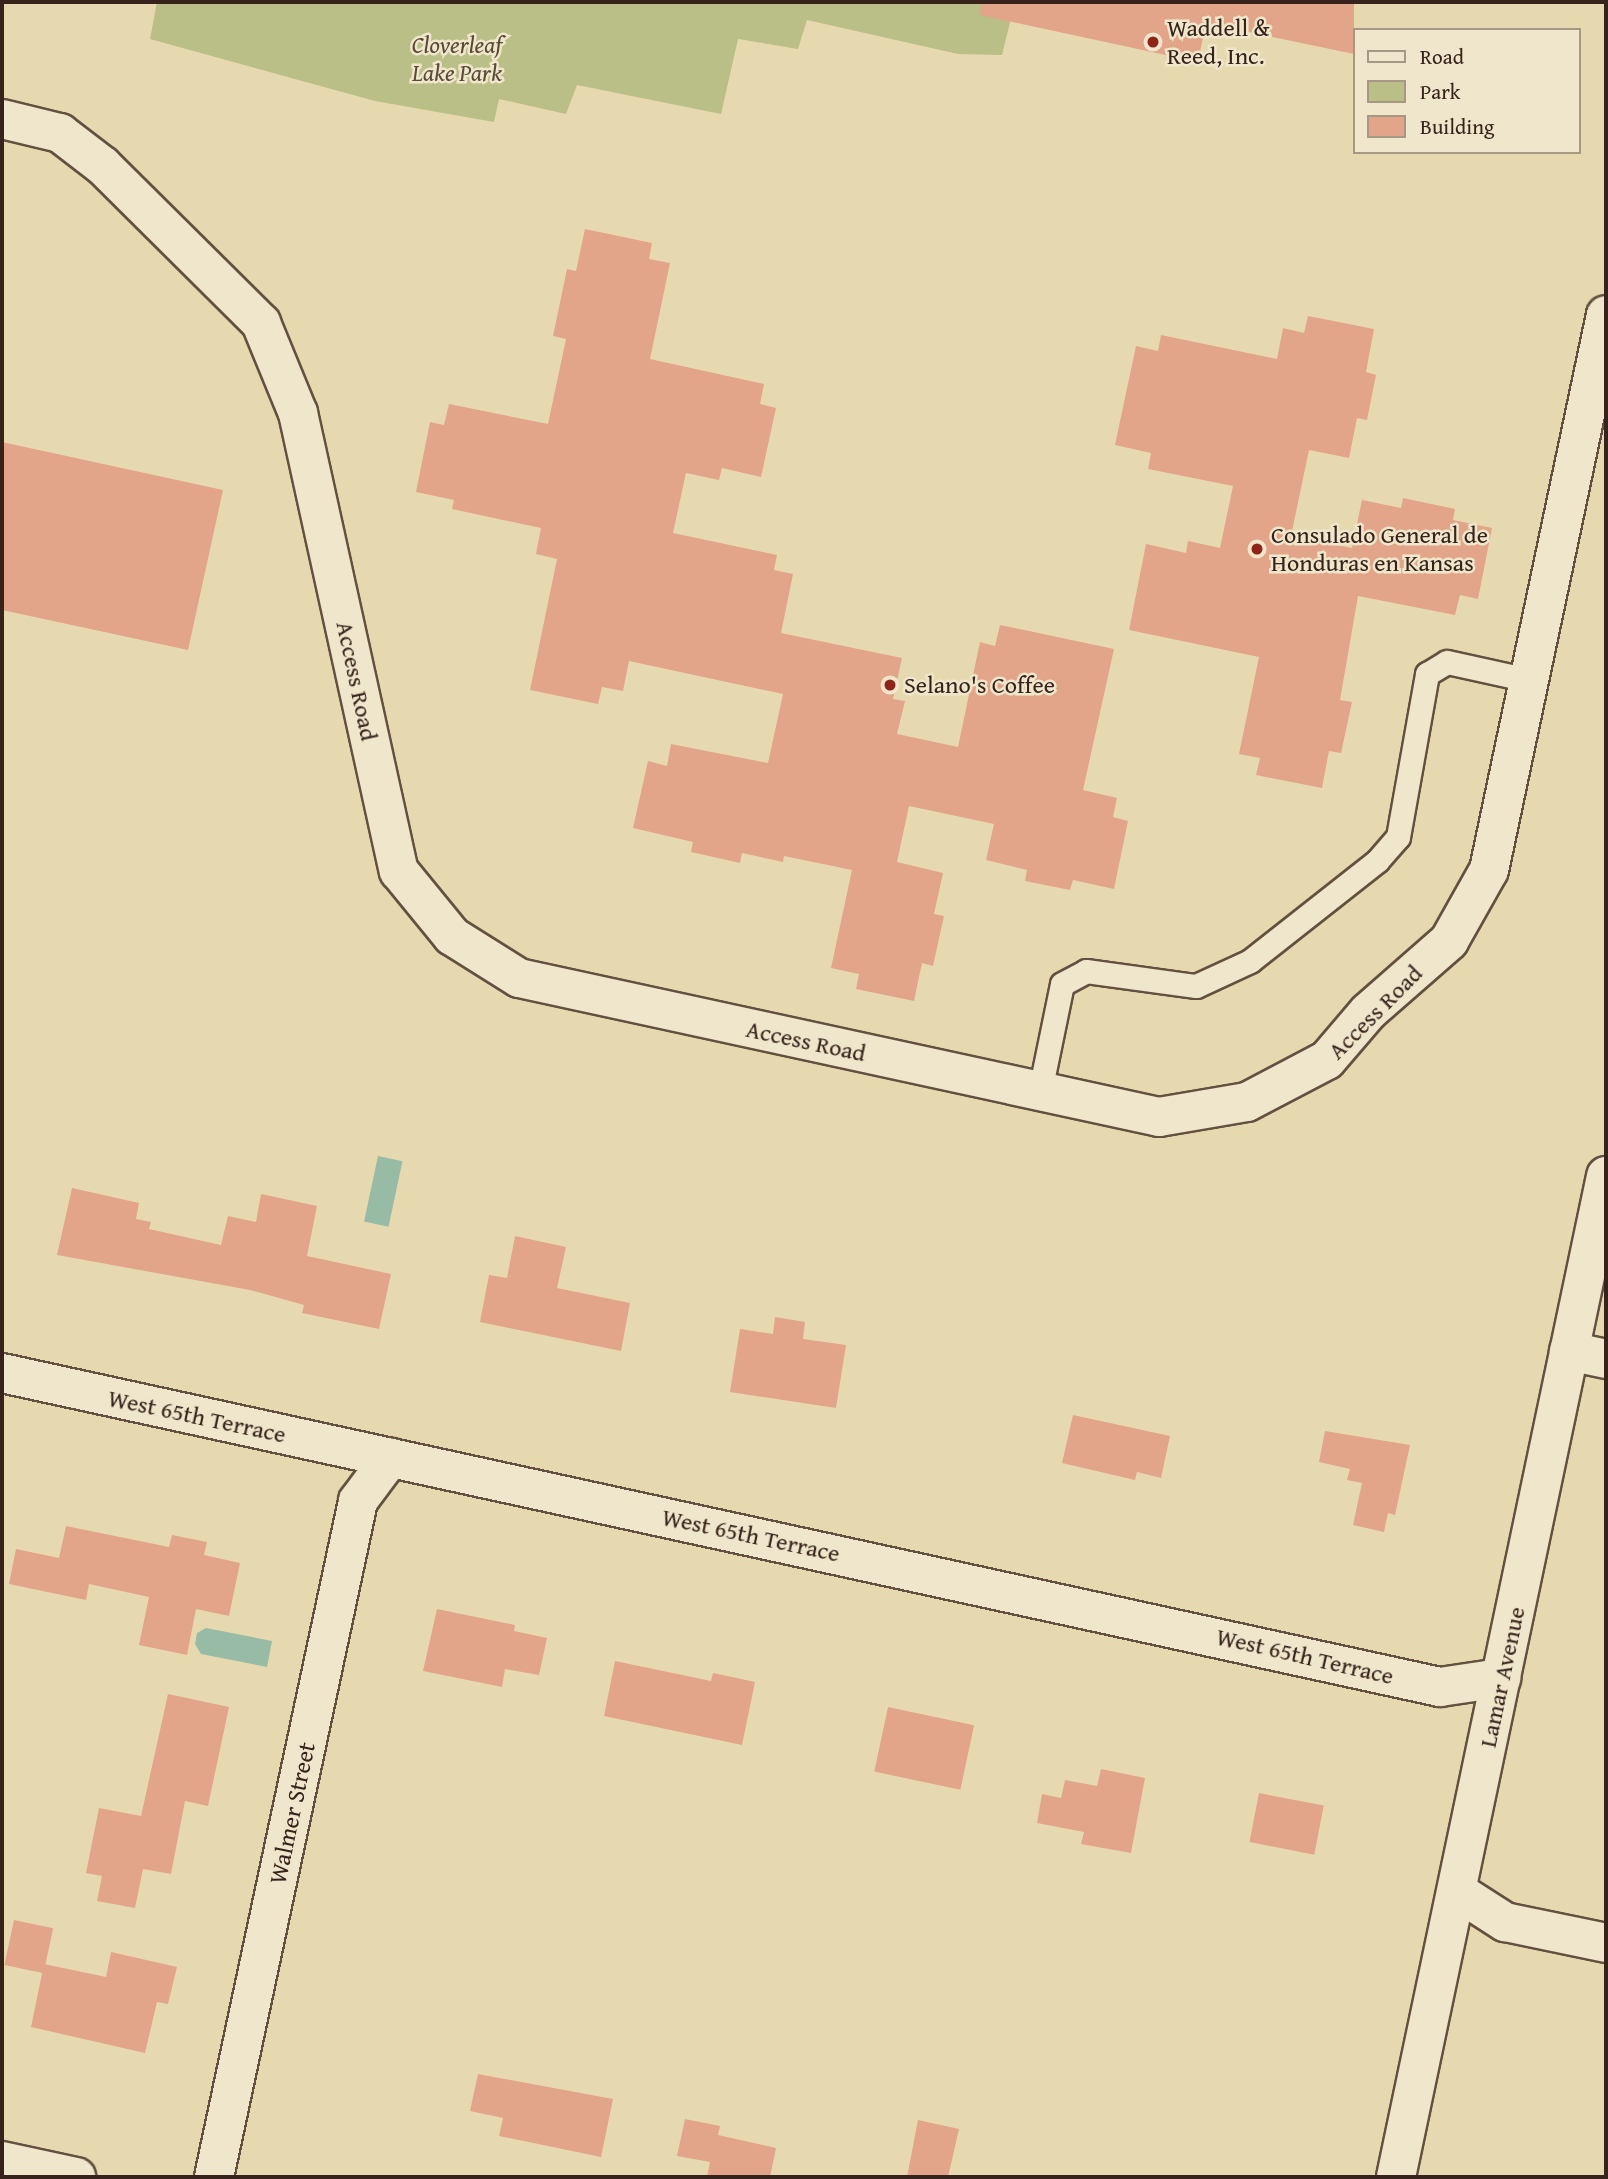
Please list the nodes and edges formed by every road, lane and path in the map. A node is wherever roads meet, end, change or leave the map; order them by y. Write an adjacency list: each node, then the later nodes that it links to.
1 (2, 120): 4 (street, Access Road)
2 (1606, 315): 3 (street, Access Road)
3 (1529, 680): 4 (street, Access Road); 4 (lane)
4 (1040, 1091)
5 (1606, 1176): 6 (street, Lamar Avenue)
6 (1569, 1351): 7 (street); 10 (street, Lamar Avenue)
7 (1606, 1359)
8 (2, 1373): 9 (street, West 65th Terrace)
9 (390, 1458): 10 (street, West 65th Terrace); 15 (street, Walmer Street)
10 (1501, 1678): 11 (street, Lamar Avenue)
11 (1458, 1892): 12 (street); 16 (street, Lamar Avenue)
12 (1606, 1944)
13 (2, 2161): 14 (street)
14 (76, 2177)
15 (214, 2177)
16 (1396, 2177)

